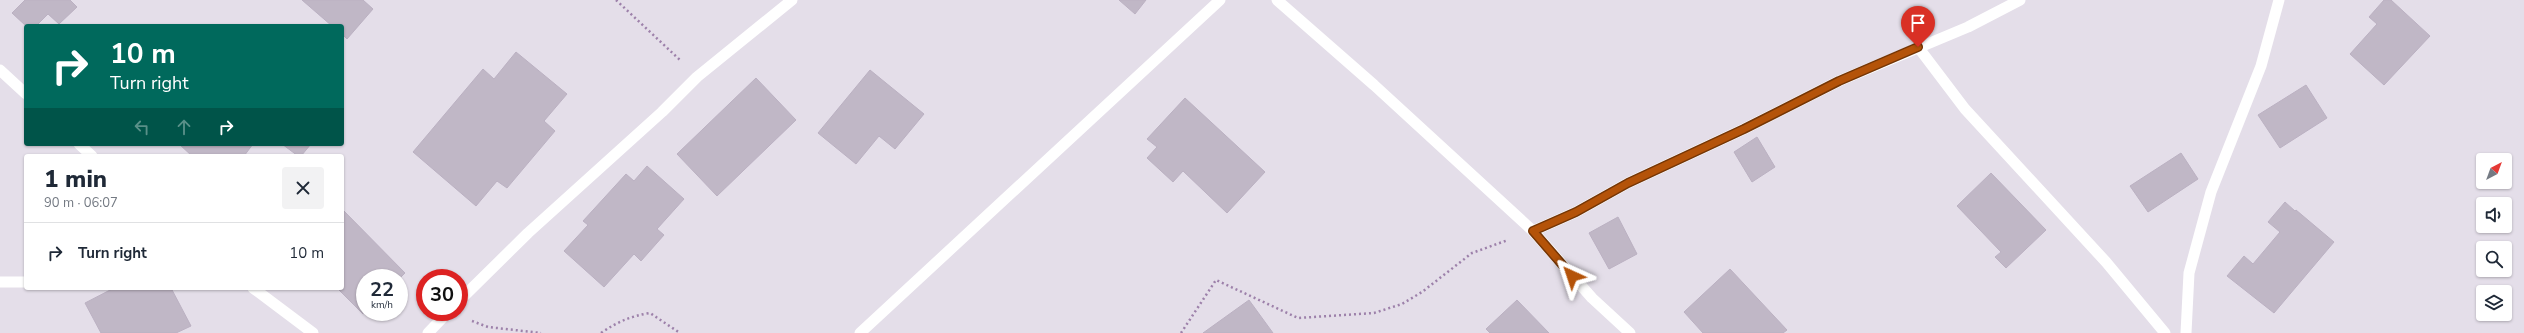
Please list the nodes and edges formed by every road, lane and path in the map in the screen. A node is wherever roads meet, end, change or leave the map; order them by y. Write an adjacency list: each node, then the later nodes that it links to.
1 (616, 0): 9 (path)
2 (792, 0): 9 (street)
3 (1220, 0): 25 (street)
4 (1277, 0): 13 (street)
5 (2020, 0): 7 (street)
6 (2279, 0): 29 (street)
7 (1918, 47): 13 (street); 28 (street)
8 (0, 70): 10 (street)
9 (697, 76): 17 (street)
10 (24, 92)
11 (81, 146): 12 (street)
12 (90, 154)
13 (1533, 231): 26 (path); 27 (street)
14 (0, 282): 15 (street)
15 (24, 282)
16 (256, 290): 20 (street)
17 (468, 292)
18 (469, 320): 22 (path)
19 (439, 321): 21 (street)
20 (313, 333)
21 (428, 333)
22 (542, 333)
23 (601, 333): 24 (path)
24 (680, 333)
25 (860, 333)
26 (1181, 333)
27 (1630, 333)
28 (2165, 333)
29 (2186, 333)

